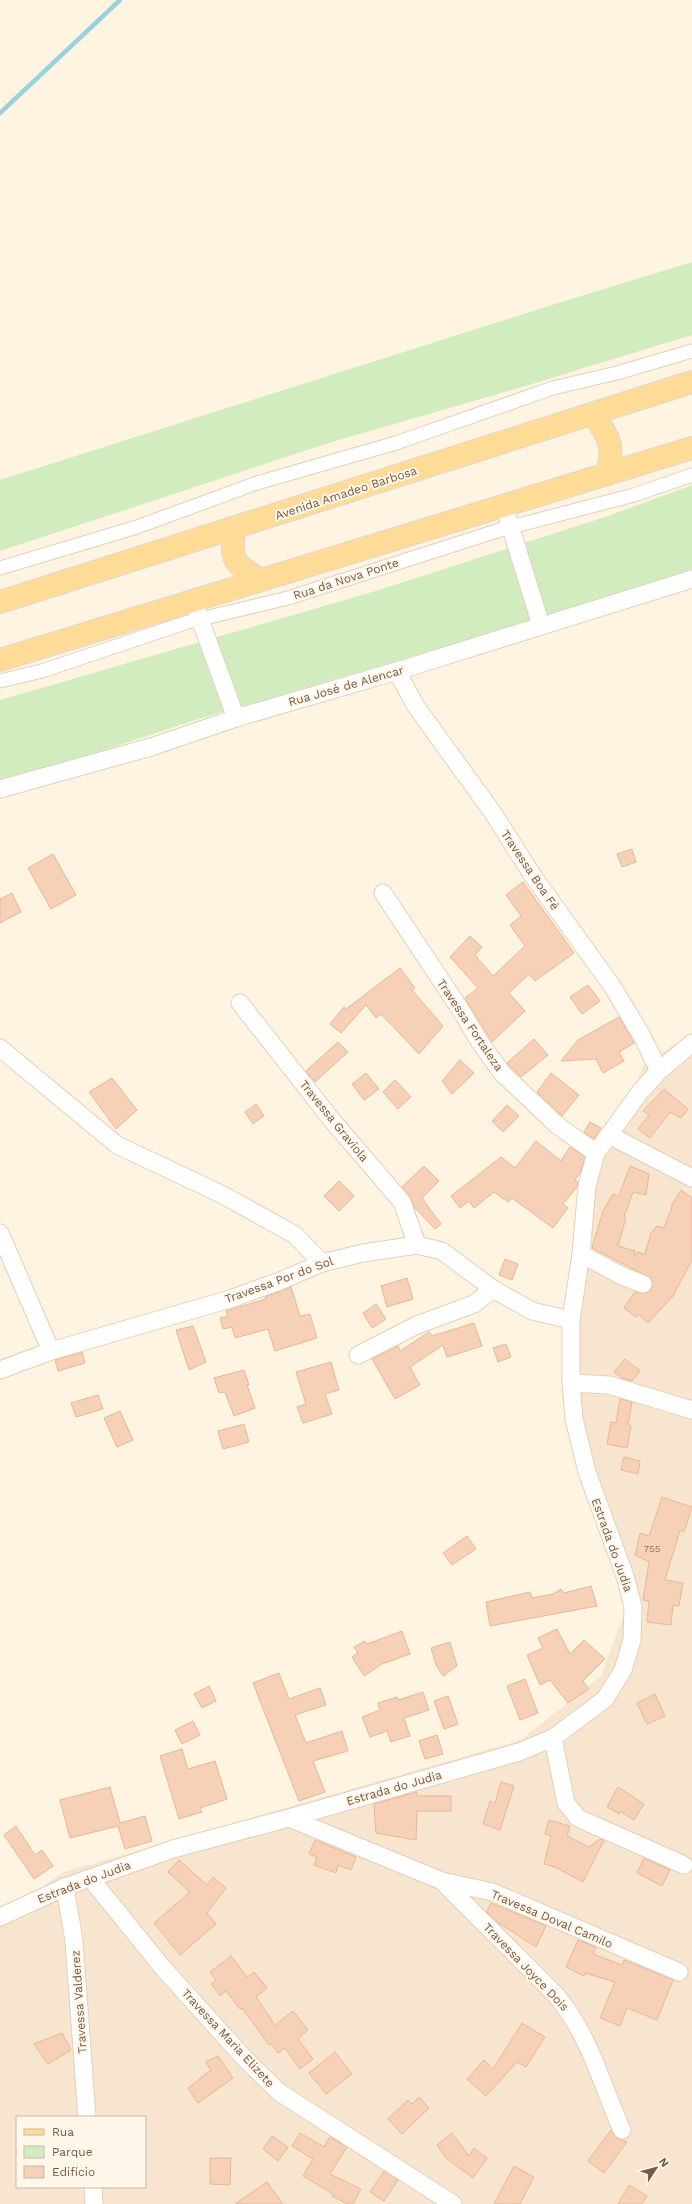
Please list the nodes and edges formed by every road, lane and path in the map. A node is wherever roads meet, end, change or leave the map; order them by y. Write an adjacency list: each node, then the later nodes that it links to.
1 (692, 351): 10 (street)
2 (692, 382): 3 (main road, Avenida Amadeo Barbosa)
3 (593, 414): 6 (main road); 9 (main road, Avenida Amadeo Barbosa)
4 (692, 448): 6 (main road)
5 (692, 474): 8 (street, Rua da Nova Ponte)
6 (606, 475): 7 (main road)
7 (504, 506): 8 (street); 11 (main road)
8 (510, 527): 14 (street, Rua da Nova Ponte); 15 (street)
9 (235, 528): 11 (main road); 13 (main road, Avenida Amadeo Barbosa)
10 (0, 568)
11 (260, 579): 14 (main road)
12 (692, 580): 15 (street, Rua José de Alencar)
13 (0, 602)
14 (197, 609): 16 (main road); 18 (street, Rua da Nova Ponte); 19 (street)
15 (541, 625): 17 (street, Rua José de Alencar)
16 (0, 660)
17 (397, 671): 19 (street, Rua José de Alencar); 25 (street, Travessa Boa Fé)
18 (0, 681)
19 (236, 718): 20 (street, Rua José de Alencar)
20 (0, 789)
21 (383, 893): 27 (street, Travessa Fortaleza)
22 (240, 1003): 30 (street, Travessa Graviola)
23 (692, 1043): 25 (street, Estrada do Judia)
24 (0, 1048): 32 (street)
25 (659, 1071): 26 (street, Estrada do Judia)
26 (609, 1135): 27 (street, Estrada do Judia); 28 (street)
27 (596, 1153): 31 (street, Estrada do Judia)
28 (692, 1178)
29 (0, 1233): 36 (street)
30 (417, 1245): 32 (street, Travessa Por do Sol); 34 (street, Travessa Por do Sol)
31 (581, 1254): 33 (street); 35 (street, Estrada do Judia)
32 (322, 1262): 36 (street, Travessa Por do Sol)
33 (643, 1284)
34 (494, 1289): 35 (street, Travessa Por do Sol); 37 (street)
35 (571, 1320): 39 (street, Estrada do Judia)
36 (51, 1351): 38 (street, Travessa Por do Sol)
37 (358, 1355)
38 (0, 1370)
39 (571, 1383): 40 (street); 41 (street, Estrada do Judia)
40 (692, 1410)
41 (553, 1738): 42 (street, Estrada do Judia); 43 (street)
42 (289, 1818): 44 (street, Estrada do Judia); 45 (street, Travessa Doval Camilo)
43 (684, 1865)
44 (91, 1879): 46 (street, Estrada do Judia); 53 (street, Travessa Maria Elizete)
45 (442, 1881): 48 (street, Travessa Doval Camilo); 50 (street, Travessa Joyce Dois)
46 (65, 1887): 47 (street, Estrada do Judia); 49 (street, Travessa Valderez)
47 (0, 1917)
48 (679, 1972)
49 (87, 2116)
50 (622, 2130)
51 (93, 2188): 52 (street)
52 (94, 2204)
53 (453, 2204)

